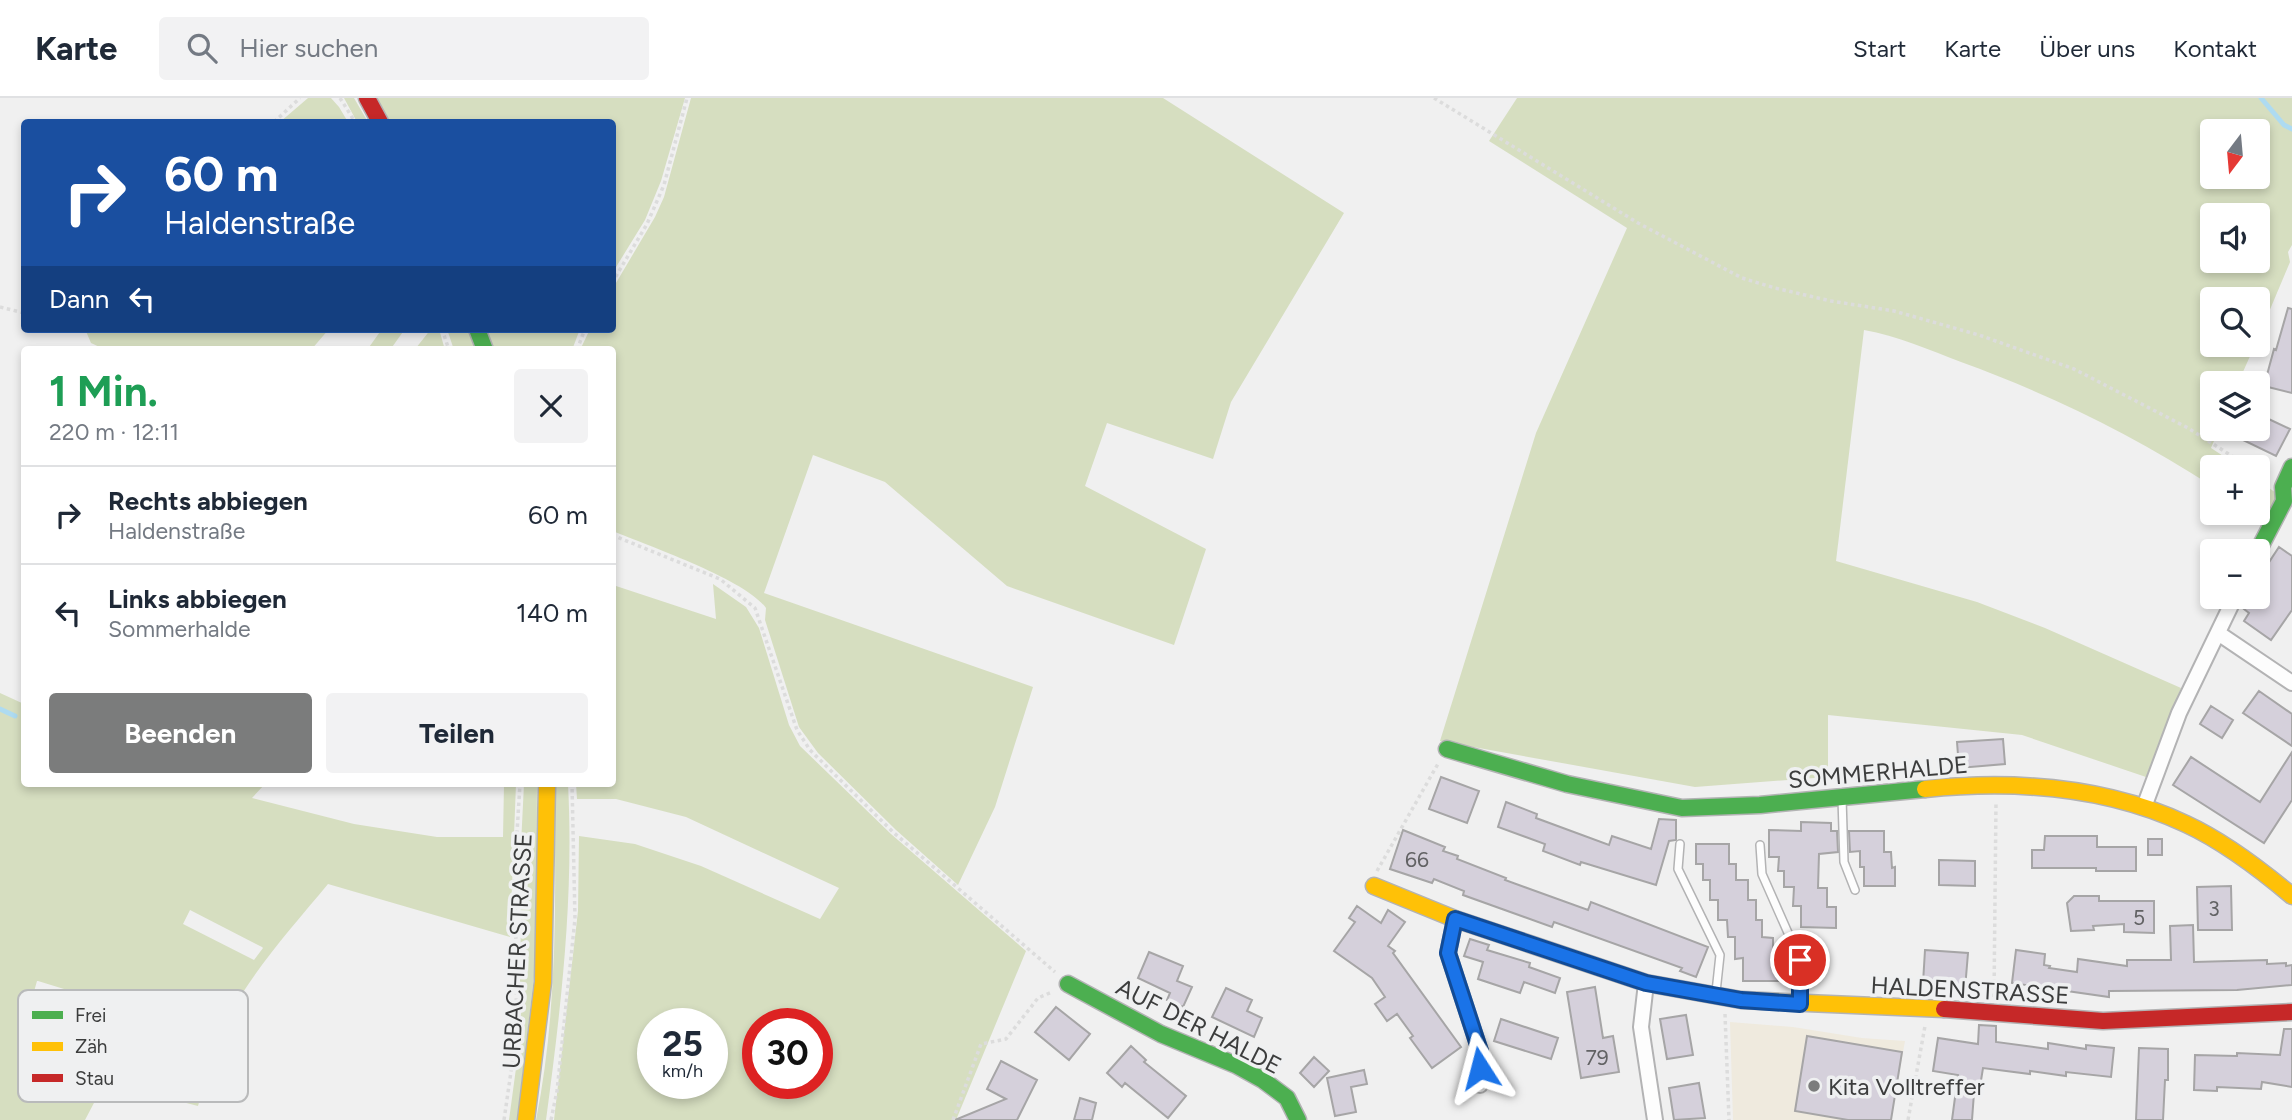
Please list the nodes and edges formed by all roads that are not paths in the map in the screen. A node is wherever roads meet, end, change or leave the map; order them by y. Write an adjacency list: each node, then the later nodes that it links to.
1 (367, 98): 2 (street)
2 (378, 119)
3 (2292, 467): 4 (street)
4 (2288, 505): 5 (street)
5 (2266, 539)
6 (2229, 609): 7 (street)
7 (2218, 633): 8 (street); 12 (street)
8 (2292, 683)
9 (1447, 749): 11 (street, SOMMERHALDE)
10 (547, 787): 25 (street, URBACHER STRASSE)
11 (1842, 797): 12 (street, SOMMERHALDE); 16 (lane)
12 (2144, 807): 17 (street, SOMMERHALDE)
13 (1679, 844): 21 (lane)
14 (1760, 845): 22 (lane)
15 (1374, 886): 18 (street, HALDENSTRASSE)
16 (1855, 890)
17 (2292, 896)
18 (1455, 919): 19 (street, HALDENSTRASSE); 24 (street)
19 (1646, 983): 21 (street, HALDENSTRASSE); 27 (street)
20 (1068, 984): 26 (street, AUF DER HALDE)
21 (1720, 997): 22 (street, HALDENSTRASSE)
22 (1800, 1004): 23 (street, HALDENSTRASSE)
23 (2292, 1012)
24 (1480, 1085)
25 (526, 1120)
26 (1298, 1120)
27 (1655, 1120)

